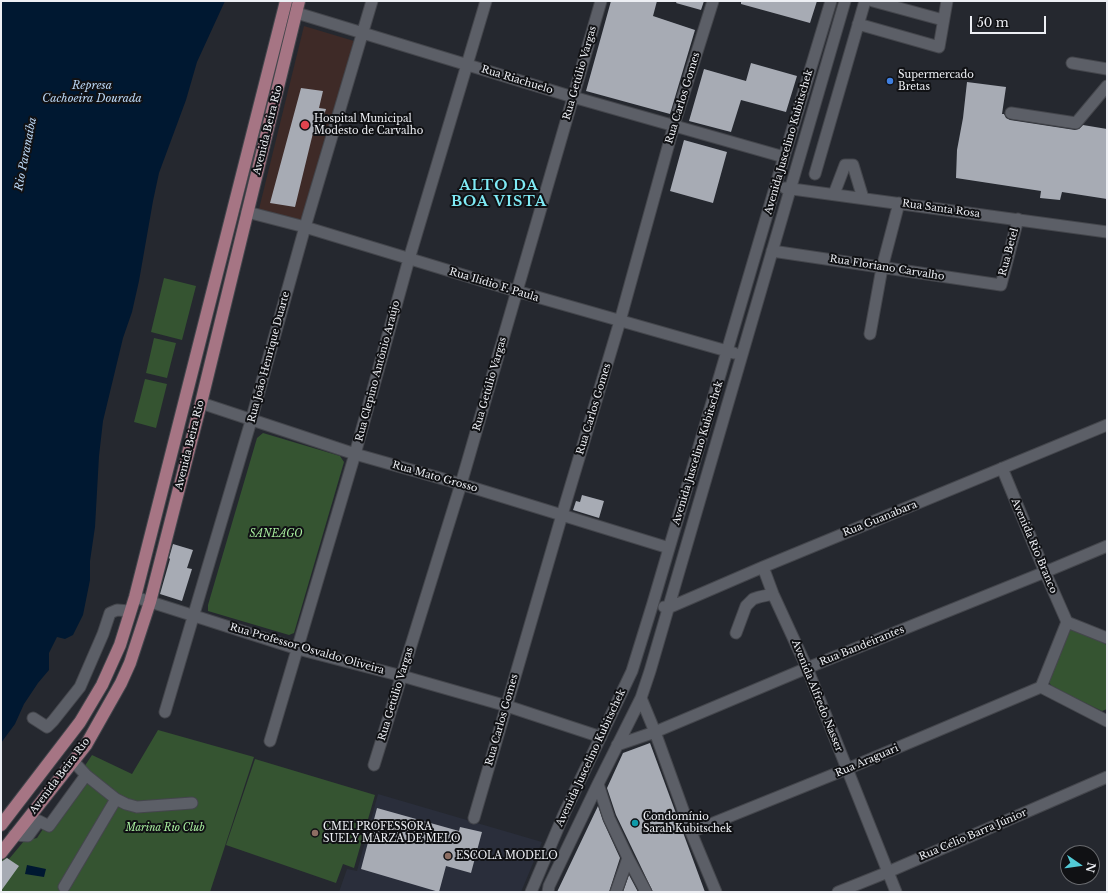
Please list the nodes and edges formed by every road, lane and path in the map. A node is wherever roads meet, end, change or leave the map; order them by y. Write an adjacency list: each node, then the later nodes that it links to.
1 (286, 1): 58 (main road, Avenida Beira Rio)
2 (299, 1): 12 (main road, Avenida Beira Rio)
3 (372, 1): 15 (street, Rua João Henrique Duarte)
4 (486, 1): 17 (street, Rua Clepino Antônio Araújo)
5 (601, 1): 20 (street, Rua Getúlio Vargas)
6 (713, 1): 22 (street, Rua Carlos Gomes)
7 (831, 1): 23 (street, Avenida Juscelino Kubitschek)
8 (845, 1): 26 (street, Avenida Juscelino Kubitschek)
9 (865, 1): 14 (street)
10 (873, 1): 13 (street)
11 (947, 1): 13 (street)
12 (297, 13): 15 (street, Rua Riachuelo); 30 (main road, Avenida Beira Rio)
13 (943, 20): 14 (street)
14 (858, 24): 24 (street)
15 (362, 34): 17 (street, Rua Riachuelo); 32 (street, Rua João Henrique Duarte)
16 (1072, 62): 18 (street)
17 (467, 65): 20 (street, Rua Riachuelo); 36 (street, Rua Clepino Antônio Araújo)
18 (1107, 69)
19 (1107, 86): 21 (street)
20 (573, 97): 22 (street, Rua Riachuelo); 39 (street, Rua Getúlio Vargas)
21 (1011, 113)
22 (674, 125): 23 (street, Rua Riachuelo); 40 (street, Rua Carlos Gomes)
23 (784, 157): 25 (street, Avenida Juscelino Kubitschek)
24 (815, 174)
25 (775, 186): 26 (street, Rua Santa Rosa); 35 (street, Avenida Juscelino Kubitschek)
26 (791, 188): 27 (street, Rua Santa Rosa); 34 (street, Avenida Juscelino Kubitschek)
27 (834, 194): 28 (street, Rua Santa Rosa); 28 (street)
28 (863, 198): 29 (street, Rua Santa Rosa)
29 (899, 203): 31 (street, Rua Santa Rosa); 37 (street)
30 (248, 212): 32 (street, Rua Ilídio F. Paula); 44 (main road, Avenida Beira Rio)
31 (1018, 219): 33 (street, Rua Santa Rosa); 38 (street, Rua Betel)
32 (305, 227): 36 (street, Rua Ilídio F. Paula); 45 (street, Rua João Henrique Duarte)
33 (1107, 232)
34 (771, 255): 35 (street, Rua Floriano Carvalho); 37 (street, Rua Floriano Carvalho); 43 (street, Avenida Juscelino Kubitschek)
35 (755, 256): 42 (street, Avenida Juscelino Kubitschek)
36 (409, 259): 39 (street, Rua Ilídio F. Paula); 47 (street, Rua Clepino Antônio Araújo)
37 (882, 268): 38 (street, Rua Floriano Carvalho); 41 (street)
38 (1001, 285)
39 (516, 292): 40 (street, Rua Ilídio F. Paula); 49 (street, Rua Getúlio Vargas)
40 (620, 321): 42 (street, Rua Ilídio F. Paula); 52 (street, Rua Carlos Gomes)
41 (870, 334)
42 (728, 351): 43 (street, Rua Ilídio F. Paula); 50 (street, Avenida Juscelino Kubitschek)
43 (742, 355): 51 (street, Avenida Juscelino Kubitschek)
44 (201, 403): 45 (street, Rua Mato Grosso); 59 (main road, Avenida Beira Rio)
45 (251, 421): 47 (street, Rua Mato Grosso); 63 (street, Rua João Henrique Duarte)
46 (1107, 425): 48 (street, Rua Guanabara)
47 (355, 454): 49 (street, Rua Mato Grosso); 67 (street, Rua Clepino Antônio Araújo)
48 (1002, 468): 55 (street, Rua Guanabara); 56 (street, Avenida Rio Branco)
49 (461, 484): 52 (street, Rua Mato Grosso); 69 (street, Rua Getúlio Vargas)
50 (684, 499): 51 (street); 54 (street, Avenida Juscelino Kubitschek)
51 (698, 504): 61 (street, Avenida Juscelino Kubitschek)
52 (562, 515): 54 (street, Rua Mato Grosso); 72 (street, Rua Carlos Gomes)
53 (1107, 546): 56 (street, Rua Bandeirantes)
54 (669, 548): 60 (street, Avenida Juscelino Kubitschek)
55 (763, 566): 57 (street, Avenida Alfredo Nasser); 61 (street, Rua Guanabara)
56 (1045, 572): 64 (street, Avenida Rio Branco); 68 (street, Rua Bandeirantes)
57 (773, 594): 65 (street); 68 (street, Avenida Alfredo Nasser)
58 (135, 597): 59 (street, Rua Professor Osvaldo Oliveira); 62 (main road, Avenida Beira Rio)
59 (150, 602): 63 (street, Rua Professor Osvaldo Oliveira); 80 (main road, Avenida Beira Rio)
60 (653, 603): 61 (street); 77 (street, Avenida Juscelino Kubitschek)
61 (668, 608): 71 (street, Avenida Juscelino Kubitschek)
62 (130, 611): 74 (street); 89 (main road, Avenida Beira Rio)
63 (193, 616): 67 (street, Rua Professor Osvaldo Oliveira); 73 (street, Rua João Henrique Duarte)
64 (1067, 622): 66 (street); 70 (street)
65 (736, 633)
66 (1107, 638)
67 (298, 649): 69 (street, Rua Professor Osvaldo Oliveira); 78 (street, Rua Clepino Antônio Araújo)
68 (807, 668): 76 (street, Rua Bandeirantes); 82 (street, Avenida Alfredo Nasser)
69 (402, 676): 72 (street, Rua Professor Osvaldo Oliveira); 81 (street, Rua Getúlio Vargas)
70 (1041, 687): 75 (street); 82 (street, Rua Araguari)
71 (641, 698): 76 (street); 79 (street, Avenida Juscelino Kubitschek)
72 (506, 706): 77 (street, Rua Professor Osvaldo Oliveira); 88 (street, Rua Carlos Gomes)
73 (165, 712)
74 (33, 718)
75 (1107, 720)
76 (655, 732): 79 (street, Rua Bandeirantes); 90 (street)
77 (601, 737): 96 (street, Avenida Juscelino Kubitschek)
78 (270, 741)
79 (617, 745): 85 (street, Avenida Juscelino Kubitschek)
80 (73, 761): 83 (street); 91 (main road, Avenida Beira Rio)
81 (374, 765)
82 (847, 770): 90 (street, Rua Araguari); 94 (street, Avenida Alfredo Nasser)
83 (86, 775): 86 (street); 91 (street)
84 (1107, 777): 94 (street, Rua Célio Barra Júnior)
85 (598, 784): 93 (street); 97 (street, Avenida Juscelino Kubitschek)
86 (116, 799): 87 (street); 95 (street)
87 (192, 803)
88 (474, 818)
89 (1, 825)
90 (691, 832): 100 (street)
91 (14, 836): 92 (main road, Avenida Beira Rio)
92 (1, 853)
93 (628, 858): 98 (street); 99 (street)
94 (888, 872): 101 (street, Rua Célio Barra Júnior); 102 (street, Avenida Alfredo Nasser)
95 (64, 888)
96 (531, 892)
97 (548, 892)
98 (616, 892)
99 (646, 892)
100 (716, 892)
101 (838, 892)
102 (896, 892)

